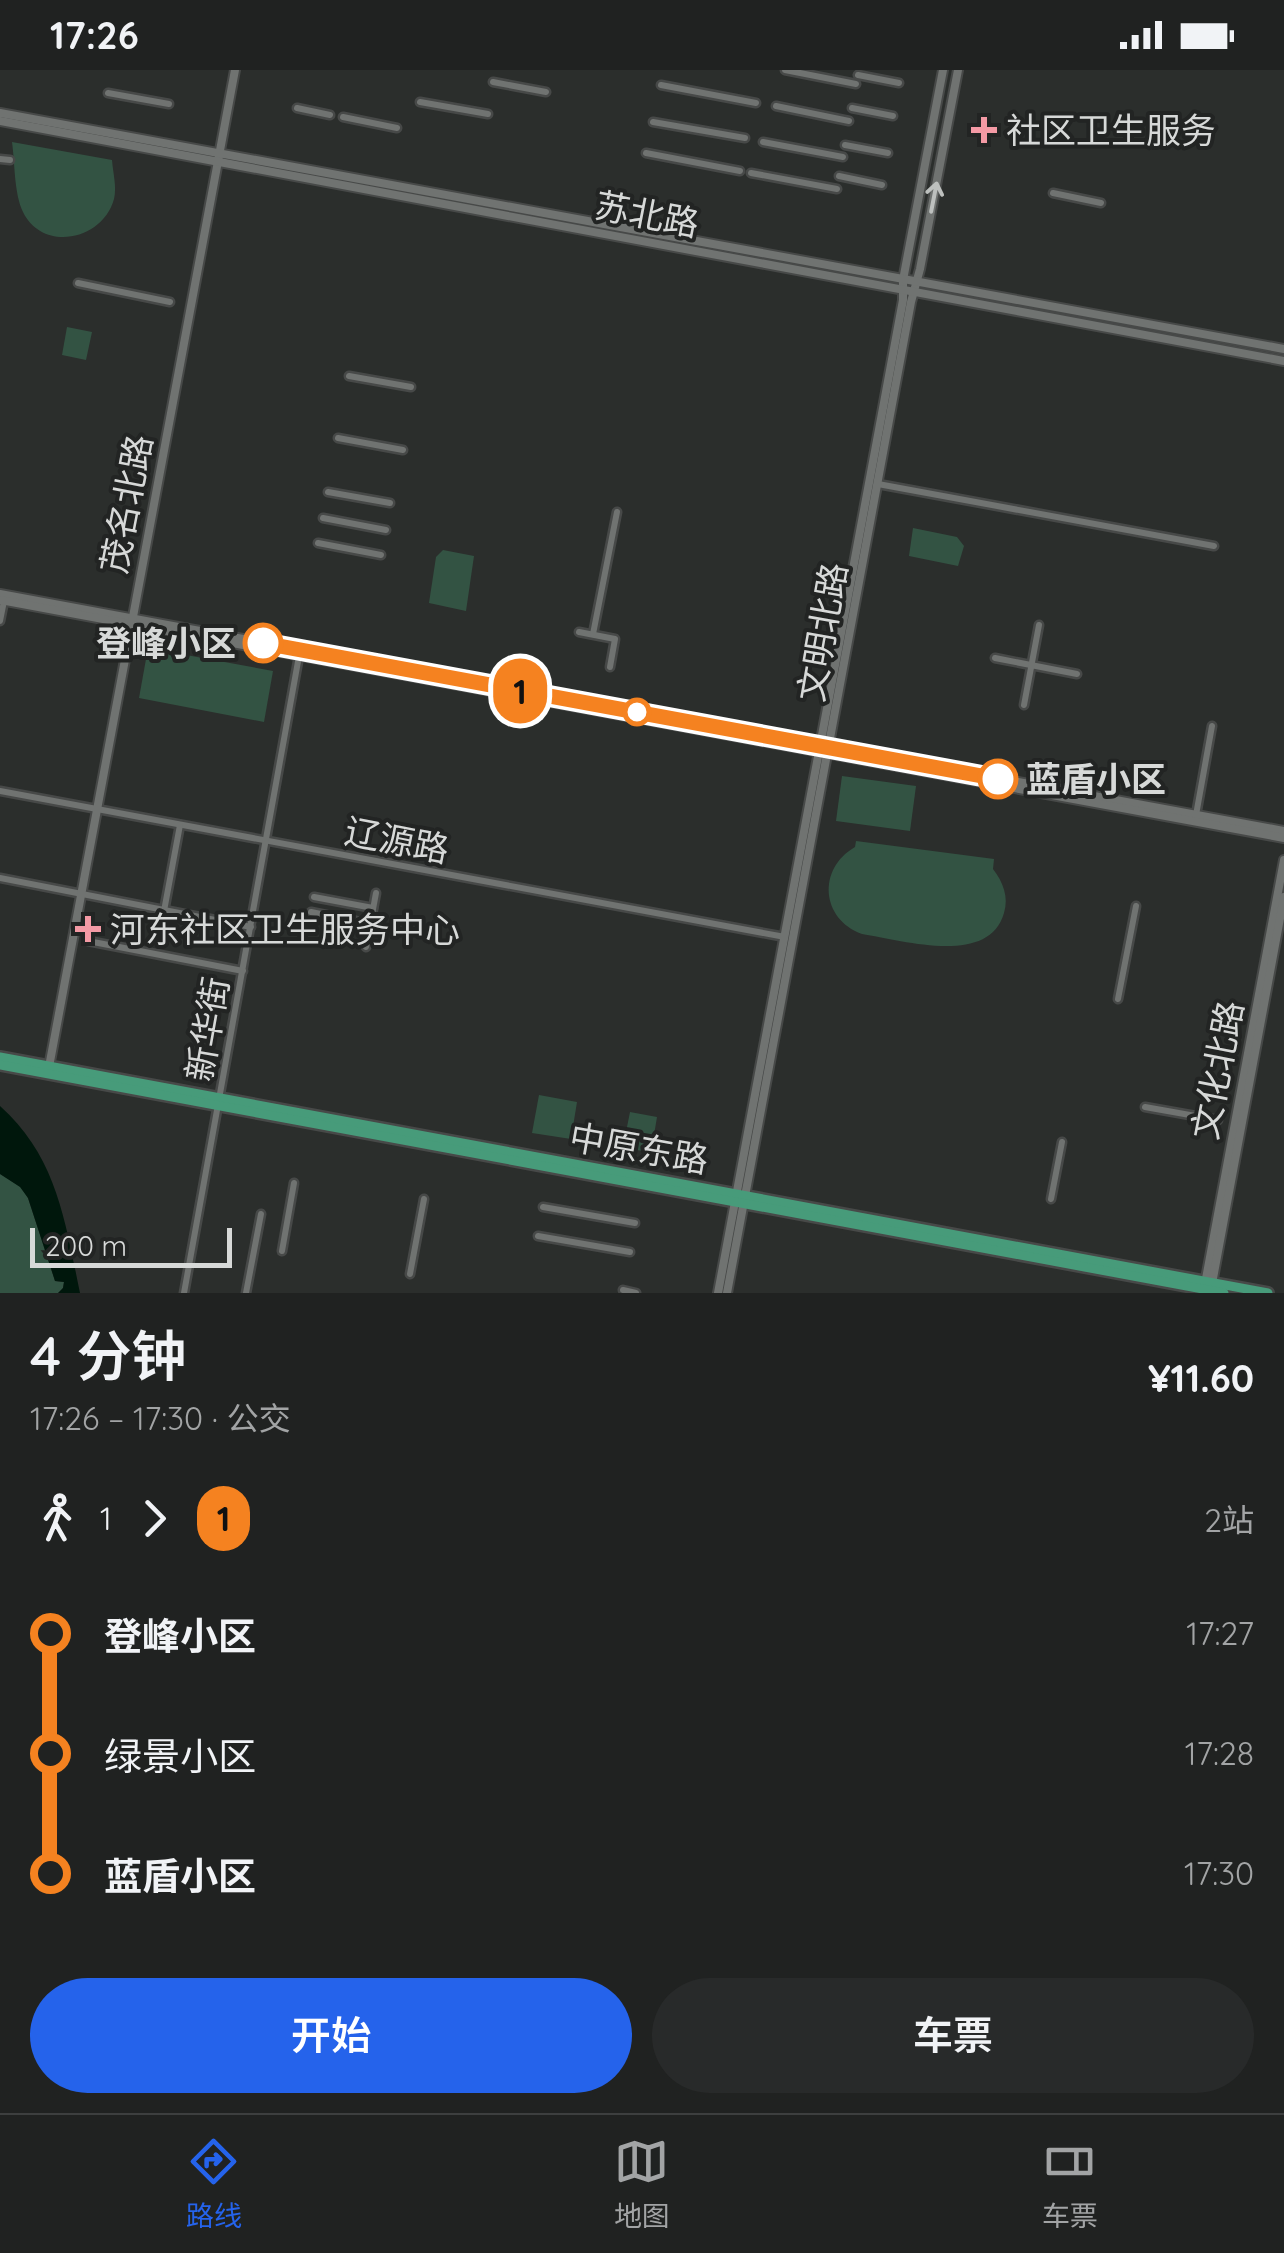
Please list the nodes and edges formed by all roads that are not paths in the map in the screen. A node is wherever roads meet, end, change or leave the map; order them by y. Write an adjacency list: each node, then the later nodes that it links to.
1 (235, 70): 30 (street, 茂名北路)
2 (785, 70): 6 (street)
3 (943, 70): 42 (street, 文明北路)
4 (958, 70): 42 (street, 文明北路, one-way to 4)
5 (493, 82): 8 (street)
6 (899, 84)
7 (661, 85): 11 (street)
8 (546, 92)
9 (108, 93): 12 (street)
10 (420, 102): 18 (street)
11 (756, 103)
12 (169, 104)
13 (776, 106): 21 (street)
14 (297, 108): 17 (street)
15 (852, 108): 19 (street)
16 (0, 113): 30 (street, 苏北路)
17 (330, 114)
18 (488, 114)
19 (893, 116)
20 (342, 117): 24 (street)
21 (849, 121)
22 (0, 122): 30 (street, 苏北路)
23 (653, 122): 25 (street)
24 (397, 128)
25 (745, 138)
26 (764, 142): 31 (street)
27 (845, 145): 29 (street)
28 (646, 153): 34 (street)
29 (888, 153)
30 (219, 157): 42 (street, 苏北路); 61 (street, 茂名北路)
31 (843, 157)
32 (0, 158): 33 (street)
33 (10, 160)
34 (740, 171)
35 (751, 172): 38 (street)
36 (839, 176): 37 (street)
37 (882, 184)
38 (836, 190)
39 (1053, 193): 40 (street)
40 (1101, 203)
41 (78, 283): 43 (street)
42 (909, 286): 44 (street, 苏北路); 45 (street, 苏北路); 50 (street, 文明北路); 72 (street, 文明北路)
43 (170, 302)
44 (1284, 349)
45 (1284, 361)
46 (349, 376): 47 (street)
47 (412, 387)
48 (338, 438): 49 (street)
49 (403, 450)
50 (878, 484): 57 (street); 72 (street, 文明北路)
51 (328, 492): 52 (street)
52 (390, 503)
53 (616, 512): 64 (street)
54 (323, 518): 55 (street)
55 (386, 530)
56 (318, 543): 58 (street)
57 (1214, 546)
58 (380, 555)
59 (1, 598): 60 (street); 61 (street)
60 (0, 621)
61 (132, 622): 65 (street); 72 (street); 74 (street, 茂名北路)
62 (1039, 625): 67 (street)
63 (579, 632): 64 (street)
64 (593, 634): 68 (street)
65 (298, 656): 72 (street); 78 (street, 新华街)
66 (995, 658): 67 (street)
67 (1032, 665): 69 (street); 70 (street)
68 (610, 667)
69 (1077, 674)
70 (1024, 705)
71 (1212, 726): 75 (street)
72 (825, 750): 75 (street); 77 (street); 91 (street, 文明北路); 104 (street, 文明北路)
73 (0, 791): 74 (street, 辽源路)
74 (97, 809): 76 (street, 辽源路); 82 (street, 茂名北路)
75 (1196, 817): 77 (street)
76 (180, 824): 78 (street, 辽源路); 87 (street)
77 (1284, 835)
78 (266, 840): 90 (street, 新华街); 91 (street, 辽源路)
79 (1284, 860): 114 (street, 文化北路)
80 (0, 878): 82 (street)
81 (376, 893): 86 (street)
82 (82, 894): 87 (street); 98 (street, 茂名北路)
83 (314, 897): 86 (street)
84 (1284, 898): 114 (street, 文化北路)
85 (1136, 906): 95 (street)
86 (373, 908): 89 (street)
87 (164, 911): 90 (street)
88 (312, 912): 89 (street)
89 (370, 924): 93 (street)
90 (251, 927): 94 (street, 新华街)
91 (786, 937): 104 (street, 文明北路)
92 (88, 941): 94 (street)
93 (366, 946)
94 (243, 970): 99 (street, 新华街)
95 (1118, 999)
96 (0, 1057): 98 (main road, 中原东路)
97 (0, 1065): 99 (main road, 中原东路)
98 (49, 1067): 99 (main road, 中原东路)
99 (220, 1102): 104 (main road, 中原东路); 116 (street, 新华街)
100 (1145, 1108): 101 (street)
101 (1218, 1120)
102 (1062, 1142): 105 (street)
103 (294, 1183): 111 (street)
104 (740, 1199): 114 (main road, 中原东路); 119 (street); 120 (street)
105 (1051, 1199)
106 (424, 1200): 113 (street)
107 (543, 1207): 109 (street)
108 (260, 1214): 117 (street)
109 (635, 1224)
110 (538, 1236): 112 (street)
111 (282, 1251)
112 (630, 1252)
113 (410, 1274)
114 (1208, 1288): 121 (main road, 中原东路); 122 (main road, 中原东路)
115 (623, 1290): 118 (street)
116 (184, 1293)
117 (246, 1293)
118 (636, 1293)
119 (718, 1293)
120 (728, 1293)
121 (1224, 1293)
122 (1268, 1293)

